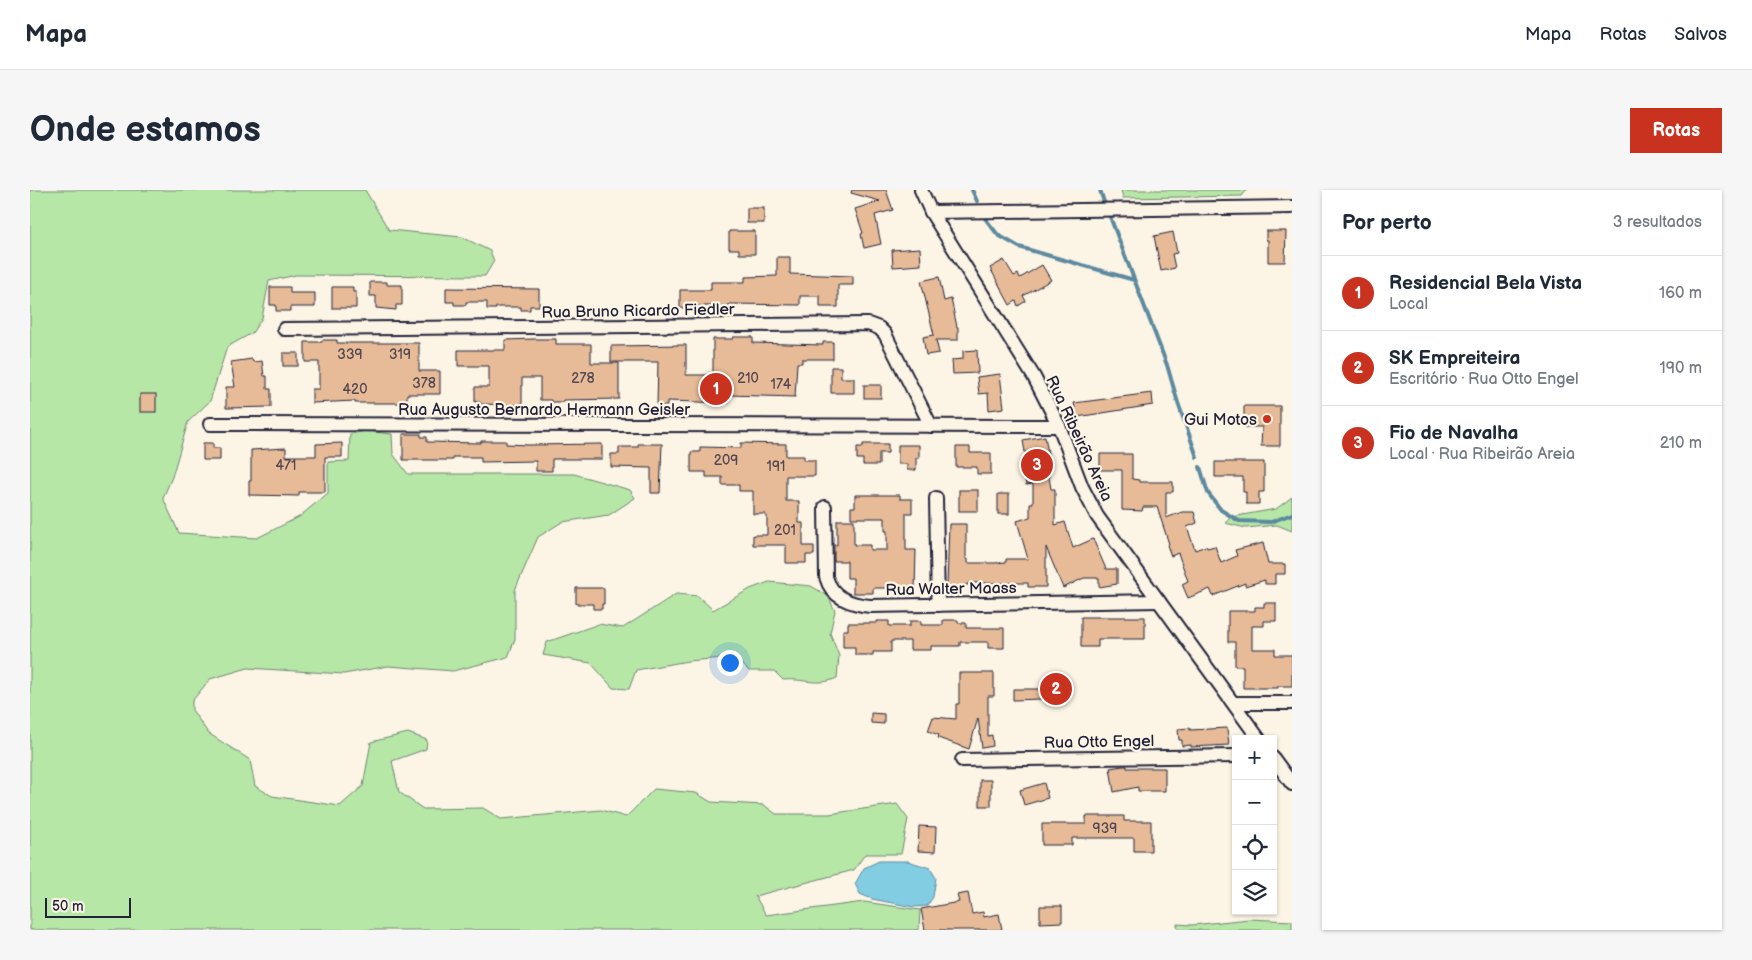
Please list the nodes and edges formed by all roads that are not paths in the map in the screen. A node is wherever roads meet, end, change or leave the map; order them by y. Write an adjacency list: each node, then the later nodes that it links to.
1 (921, 190): 3 (street, Rua Ribeirão Areia)
2 (1292, 207): 3 (street)
3 (931, 212): 7 (street, Rua Ribeirão Areia)
4 (284, 329): 6 (street, Rua Bruno Ricardo Fiedler)
5 (210, 424): 6 (street, Rua Augusto Bernardo Hermann Geisler)
6 (931, 426): 7 (street, Rua Augusto Bernardo Hermann Geisler)
7 (1058, 426): 10 (street, Rua Ribeirão Areia)
8 (936, 498): 11 (street)
9 (825, 507): 11 (street, Rua Walter Maass)
10 (1159, 601): 11 (street, Rua Walter Maass); 12 (street, Rua Ribeirão Areia)
11 (938, 605)
12 (1234, 703): 13 (street); 14 (street, Rua Ribeirão Areia)
13 (1292, 703)
14 (1256, 735)
15 (1232, 756): 16 (street, Rua Otto Engel)
16 (962, 760)
17 (1277, 763): 18 (street)
18 (1292, 784)

